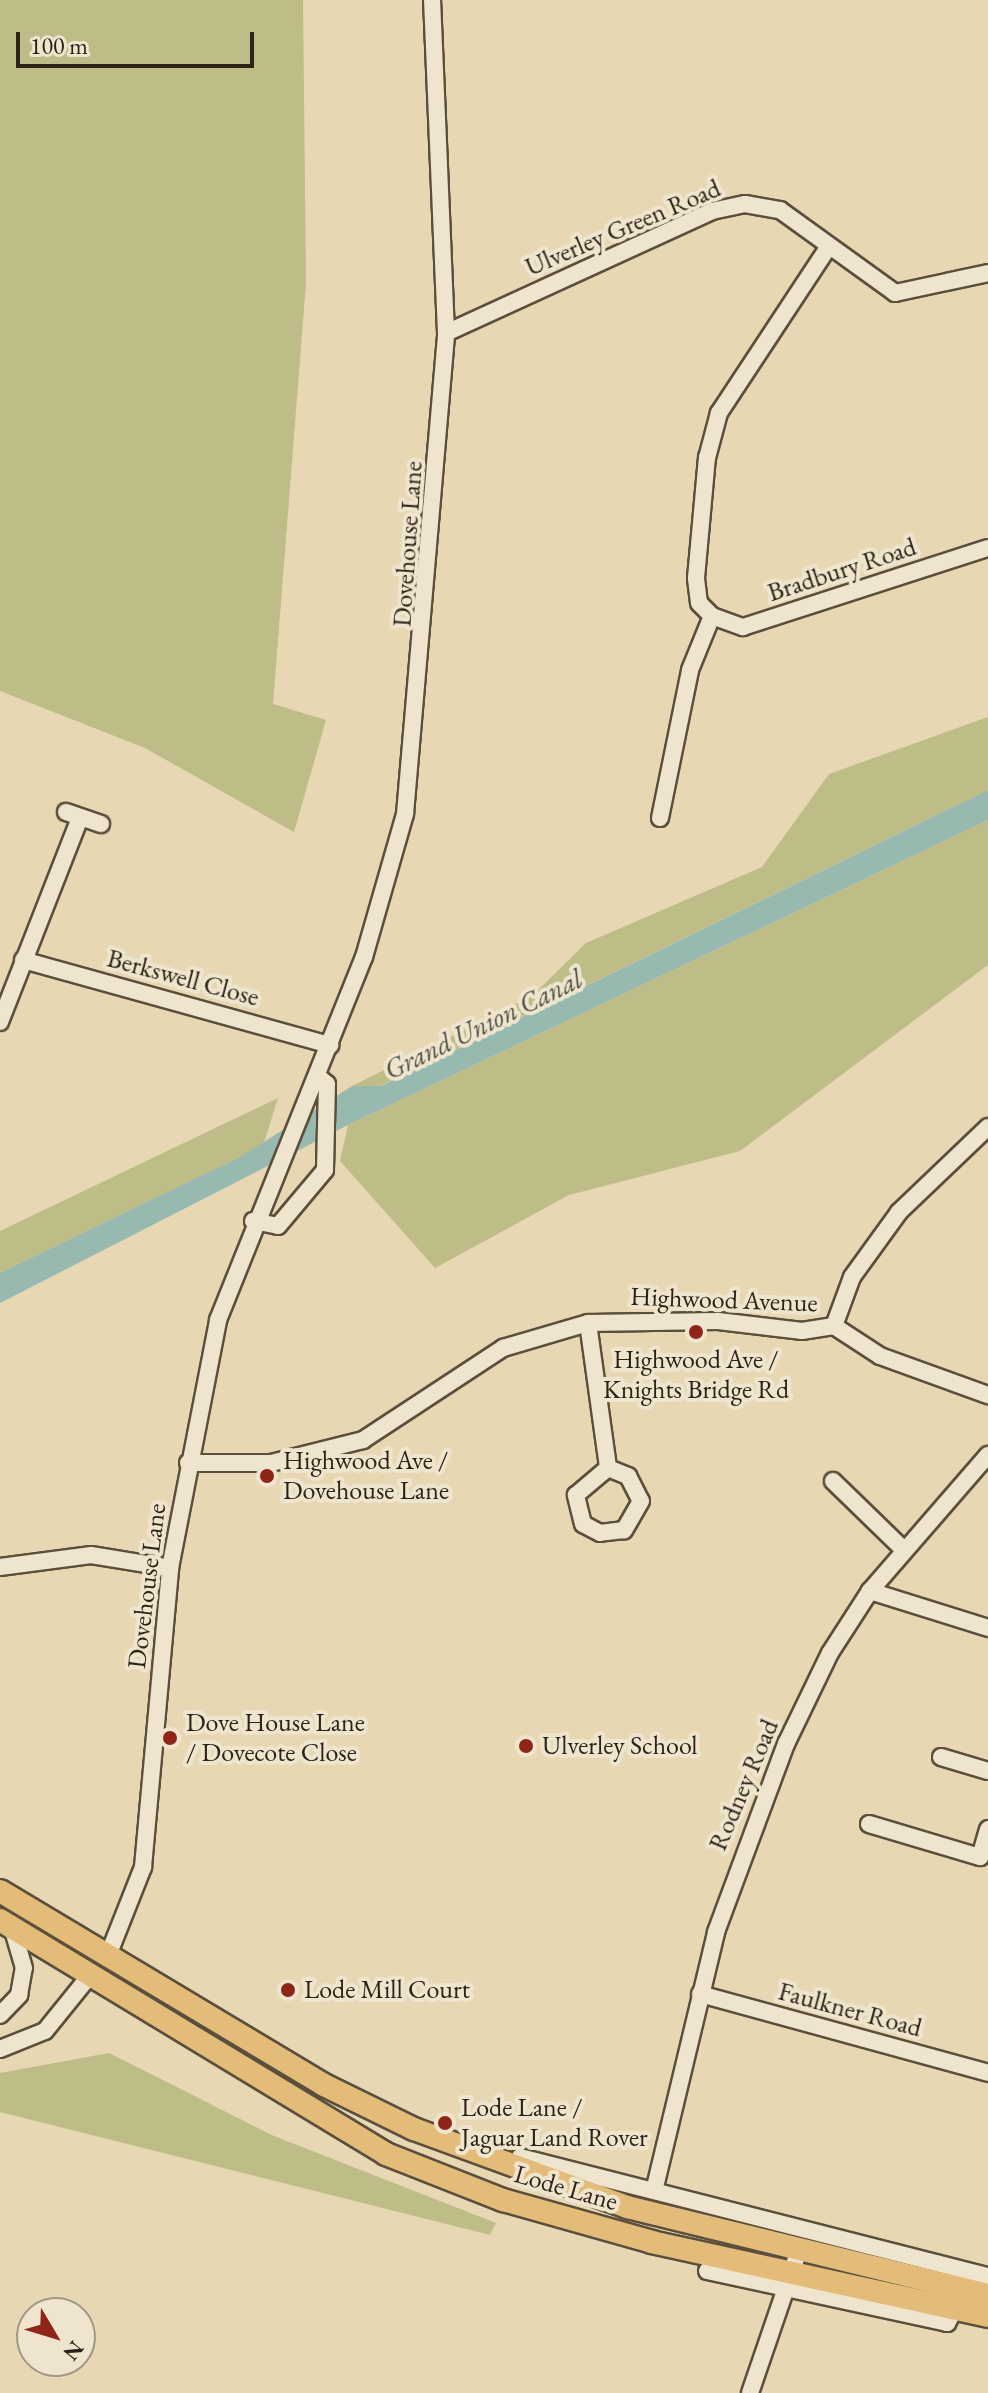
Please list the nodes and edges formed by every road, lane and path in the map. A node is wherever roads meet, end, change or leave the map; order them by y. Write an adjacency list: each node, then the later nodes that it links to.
1 (432, 0): 4 (street, Dovehouse Lane)
2 (827, 249): 3 (street, Ulverley Green Road); 4 (street, Ulverley Green Road); 6 (street)
3 (988, 273)
4 (446, 333): 11 (street, Dovehouse Lane)
5 (988, 548): 6 (street, Bradbury Road)
6 (712, 616): 7 (street)
7 (660, 818)
8 (101, 824): 9 (street)
9 (23, 960): 10 (street); 11 (street, Berkswell Close)
10 (0, 1022)
11 (330, 1045): 12 (street, Dovehouse Lane)
12 (317, 1076): 14 (street, Dovehouse Lane); 14 (street)
13 (988, 1127): 16 (street)
14 (253, 1221): 19 (street, Dovehouse Lane)
15 (588, 1323): 16 (street, Highwood Avenue); 19 (street, Highwood Avenue); 20 (street)
16 (834, 1326): 17 (street, Highwood Avenue)
17 (988, 1395)
18 (988, 1455): 22 (street, Rodney Road)
19 (188, 1463): 24 (street, Dovehouse Lane)
20 (608, 1468)
21 (833, 1481): 22 (street)
22 (902, 1548): 25 (street, Rodney Road)
23 (0, 1567): 24 (street)
24 (170, 1568): 34 (street, Dovehouse Lane)
25 (870, 1591): 26 (street); 36 (street, Rodney Road)
26 (988, 1628)
27 (941, 1757): 28 (street)
28 (988, 1771)
29 (869, 1824): 31 (street)
30 (988, 1829): 31 (street)
31 (984, 1858)
32 (0, 1891): 34 (main road, Lode Lane)
33 (6, 1924): 35 (main road, Lode Lane); 37 (street)
34 (107, 1958): 35 (main road); 40 (main road, Lode Lane)
35 (91, 1974): 38 (street); 45 (main road, Lode Lane)
36 (700, 1994): 39 (street, Faulkner Road); 41 (street, Rodney Road)
37 (0, 2015)
38 (0, 2049)
39 (988, 2073)
40 (484, 2157): 41 (street, Lode Lane); 42 (main road, Lode Lane)
41 (655, 2187): 44 (street, Lode Lane)
42 (799, 2250): 45 (street); 46 (main road, Lode Lane)
43 (707, 2271): 45 (street)
44 (988, 2276)
45 (790, 2282): 47 (main road, Lode Lane); 48 (street)
46 (988, 2295)
47 (988, 2316)
48 (750, 2393)

